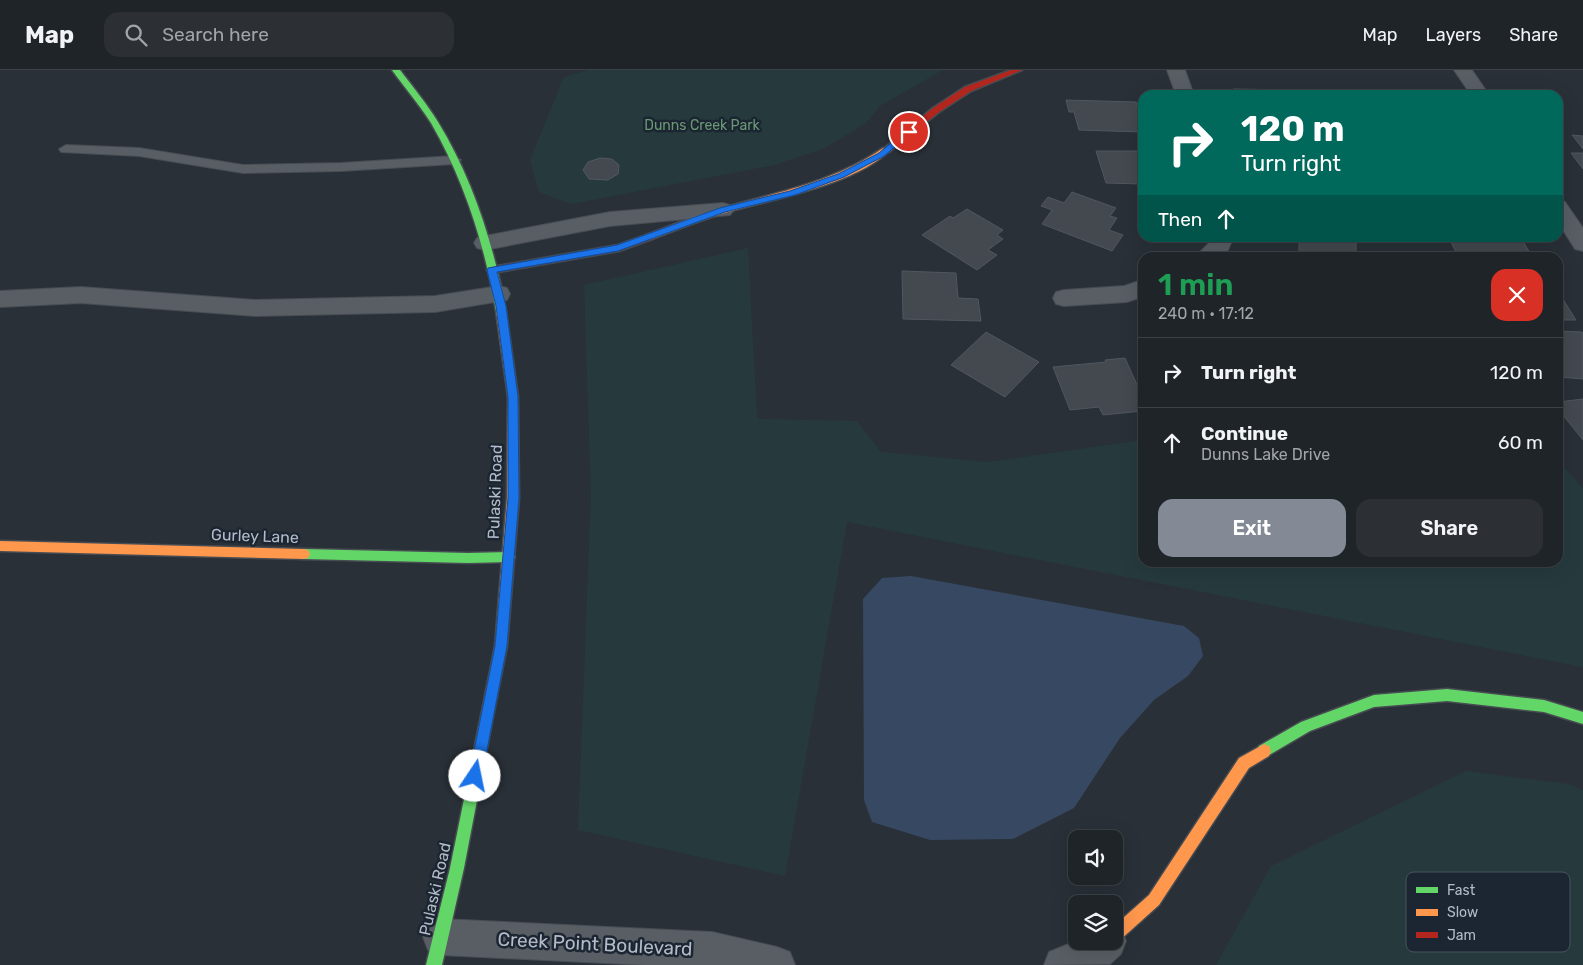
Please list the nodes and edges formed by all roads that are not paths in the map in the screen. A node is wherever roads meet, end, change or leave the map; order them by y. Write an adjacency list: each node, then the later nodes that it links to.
1 (396, 70): 8 (street, Pulaski Road)
2 (1018, 70): 9 (street)
3 (1176, 70): 5 (street)
4 (1463, 70): 6 (street)
5 (1183, 90)
6 (1477, 90)
7 (66, 149): 8 (lane)
8 (454, 160): 12 (street, Pulaski Road)
9 (723, 210): 12 (street); 15 (street)
10 (1563, 214): 13 (street)
11 (1221, 242): 14 (street)
12 (485, 243): 15 (street, Pulaski Road)
13 (1583, 244)
14 (1212, 252)
15 (492, 270): 17 (street, Pulaski Road)
16 (1138, 290): 18 (street)
17 (499, 294): 19 (street); 21 (street, Pulaski Road)
18 (1064, 298)
19 (0, 299)
20 (0, 546): 21 (street, Gurley Lane)
21 (509, 557): 25 (street, Pulaski Road)
22 (1583, 718): 23 (street)
23 (1123, 928)
24 (1097, 950): 27 (street)
25 (438, 951): 26 (street, Creek Point Boulevard)
26 (777, 965)
27 (1062, 965)

